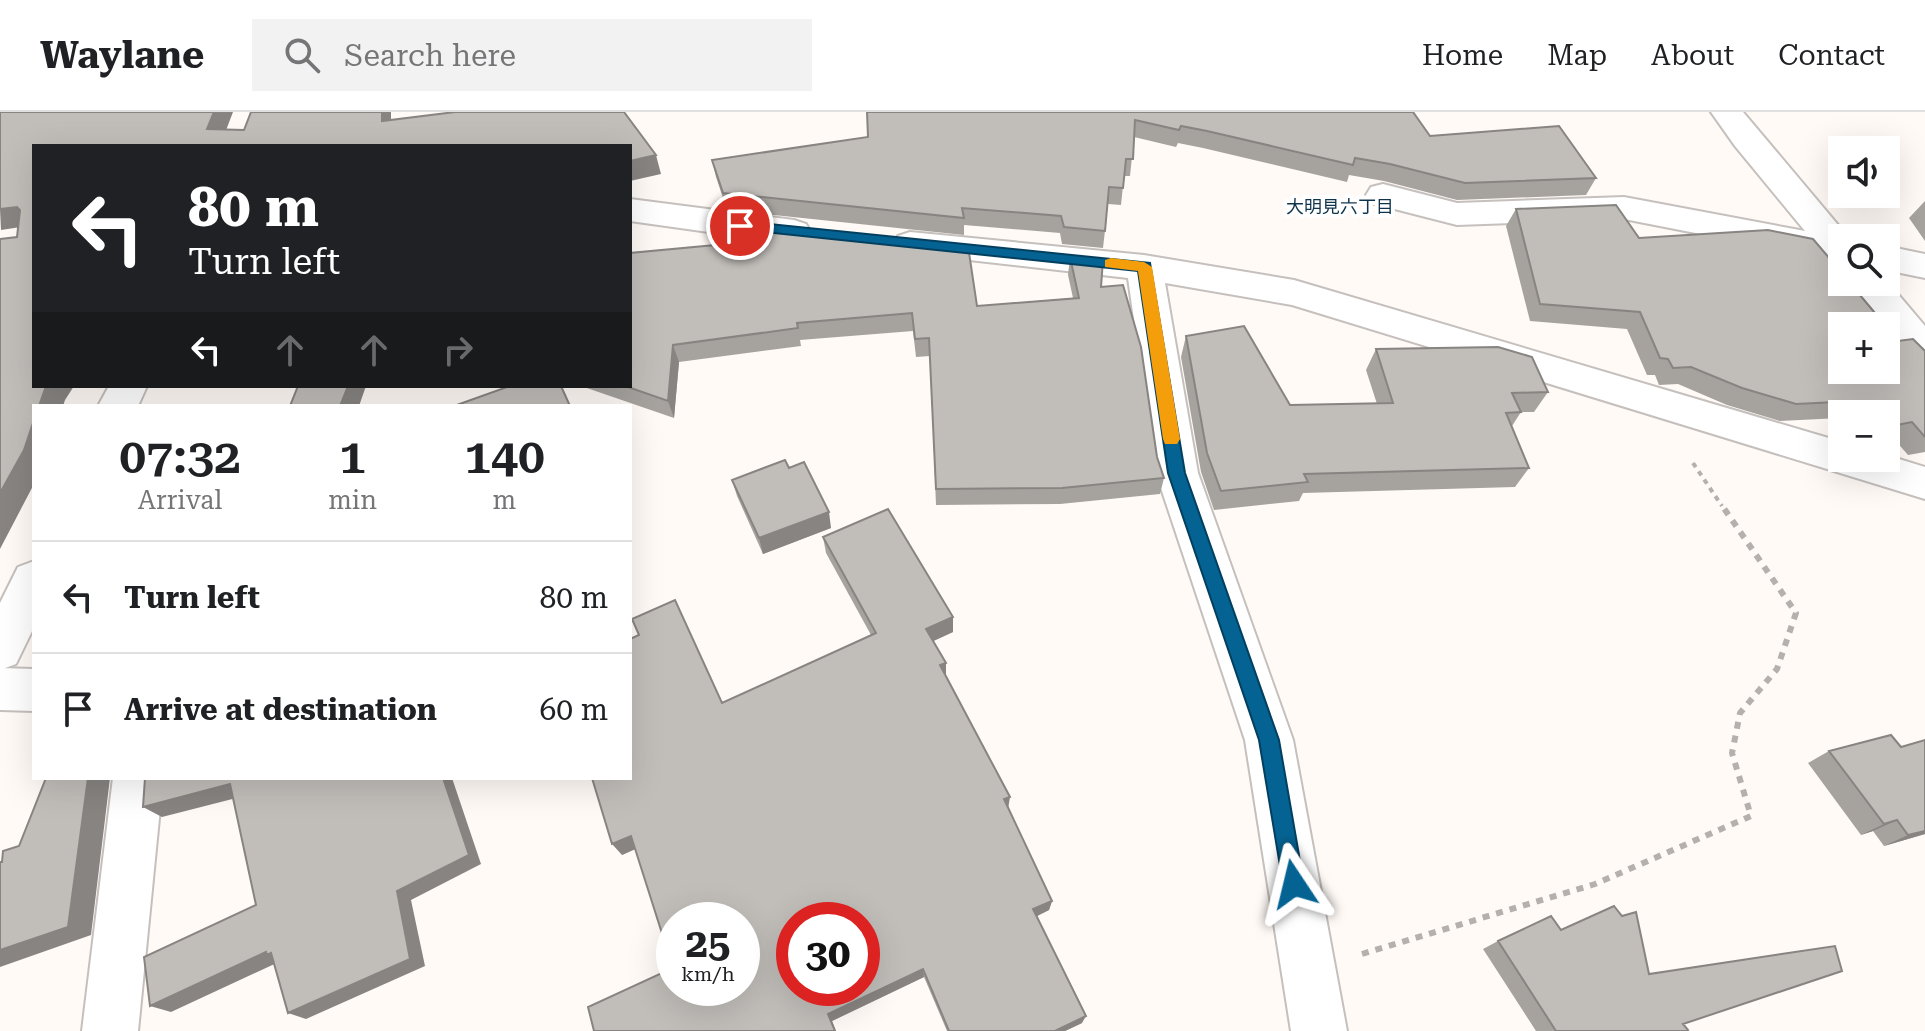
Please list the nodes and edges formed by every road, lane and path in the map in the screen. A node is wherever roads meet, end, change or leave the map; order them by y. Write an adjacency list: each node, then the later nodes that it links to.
1 (1727, 112): 4 (street)
2 (1383, 195): 7 (street)
3 (632, 210): 5 (street)
4 (1828, 235)
5 (830, 236)
6 (877, 241): 10 (street)
7 (1828, 247)
8 (1900, 261): 9 (street)
9 (1925, 266)
10 (1144, 267): 13 (street); 20 (street)
11 (1879, 296): 12 (street)
12 (1925, 351)
13 (1649, 400): 14 (street); 20 (path)
14 (1925, 483)
15 (32, 584): 16 (street)
16 (0, 650)
17 (0, 689): 18 (street)
18 (32, 690)
19 (138, 780): 21 (street)
20 (1308, 970): 22 (street)
21 (110, 1031)
22 (1319, 1031)

